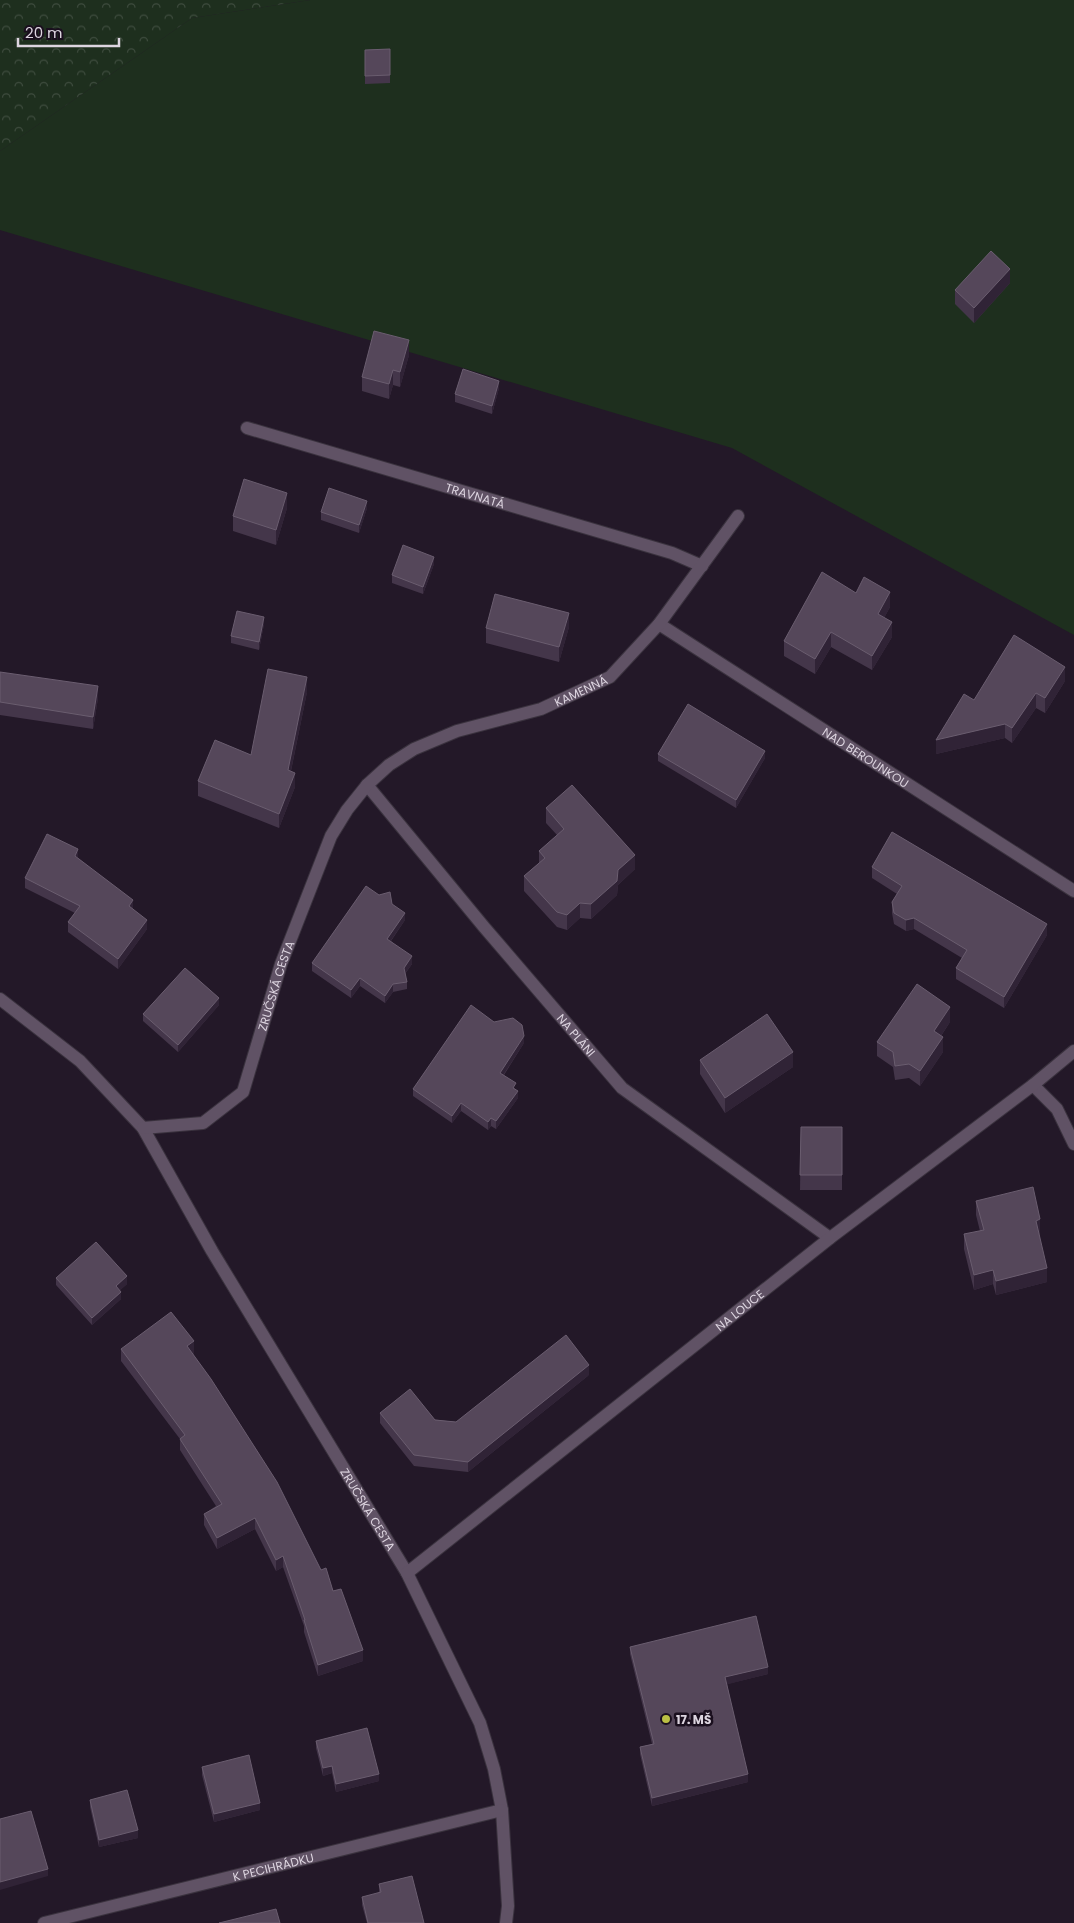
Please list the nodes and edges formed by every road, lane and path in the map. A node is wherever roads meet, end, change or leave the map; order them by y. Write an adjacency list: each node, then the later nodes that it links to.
1 (247, 428): 3 (street, TRAVNATÁ)
2 (738, 516): 3 (street, KAMENNÁ)
3 (702, 566): 4 (street, KAMENNÁ)
4 (659, 624): 5 (street, KAMENNÁ); 6 (street, NAD BEROUNKOU)
5 (367, 785): 10 (street, ZRUČSKÁ CESTA); 12 (street, NA PLÁNI)
6 (1074, 891)
7 (0, 999): 10 (street, ZRUČSKÁ CESTA)
8 (1074, 1051): 9 (street, NA LOUCE)
9 (1033, 1085): 11 (street); 12 (street, NA LOUCE)
10 (143, 1128): 13 (street, ZRUČSKÁ CESTA)
11 (1074, 1144)
12 (830, 1238): 13 (street, NA LOUCE)
13 (407, 1573): 14 (street, ZRUČSKÁ CESTA)
14 (502, 1810): 15 (street, K PECIHRÁDKU); 16 (street, ZRUČSKÁ CESTA)
15 (44, 1923)
16 (506, 1923)

